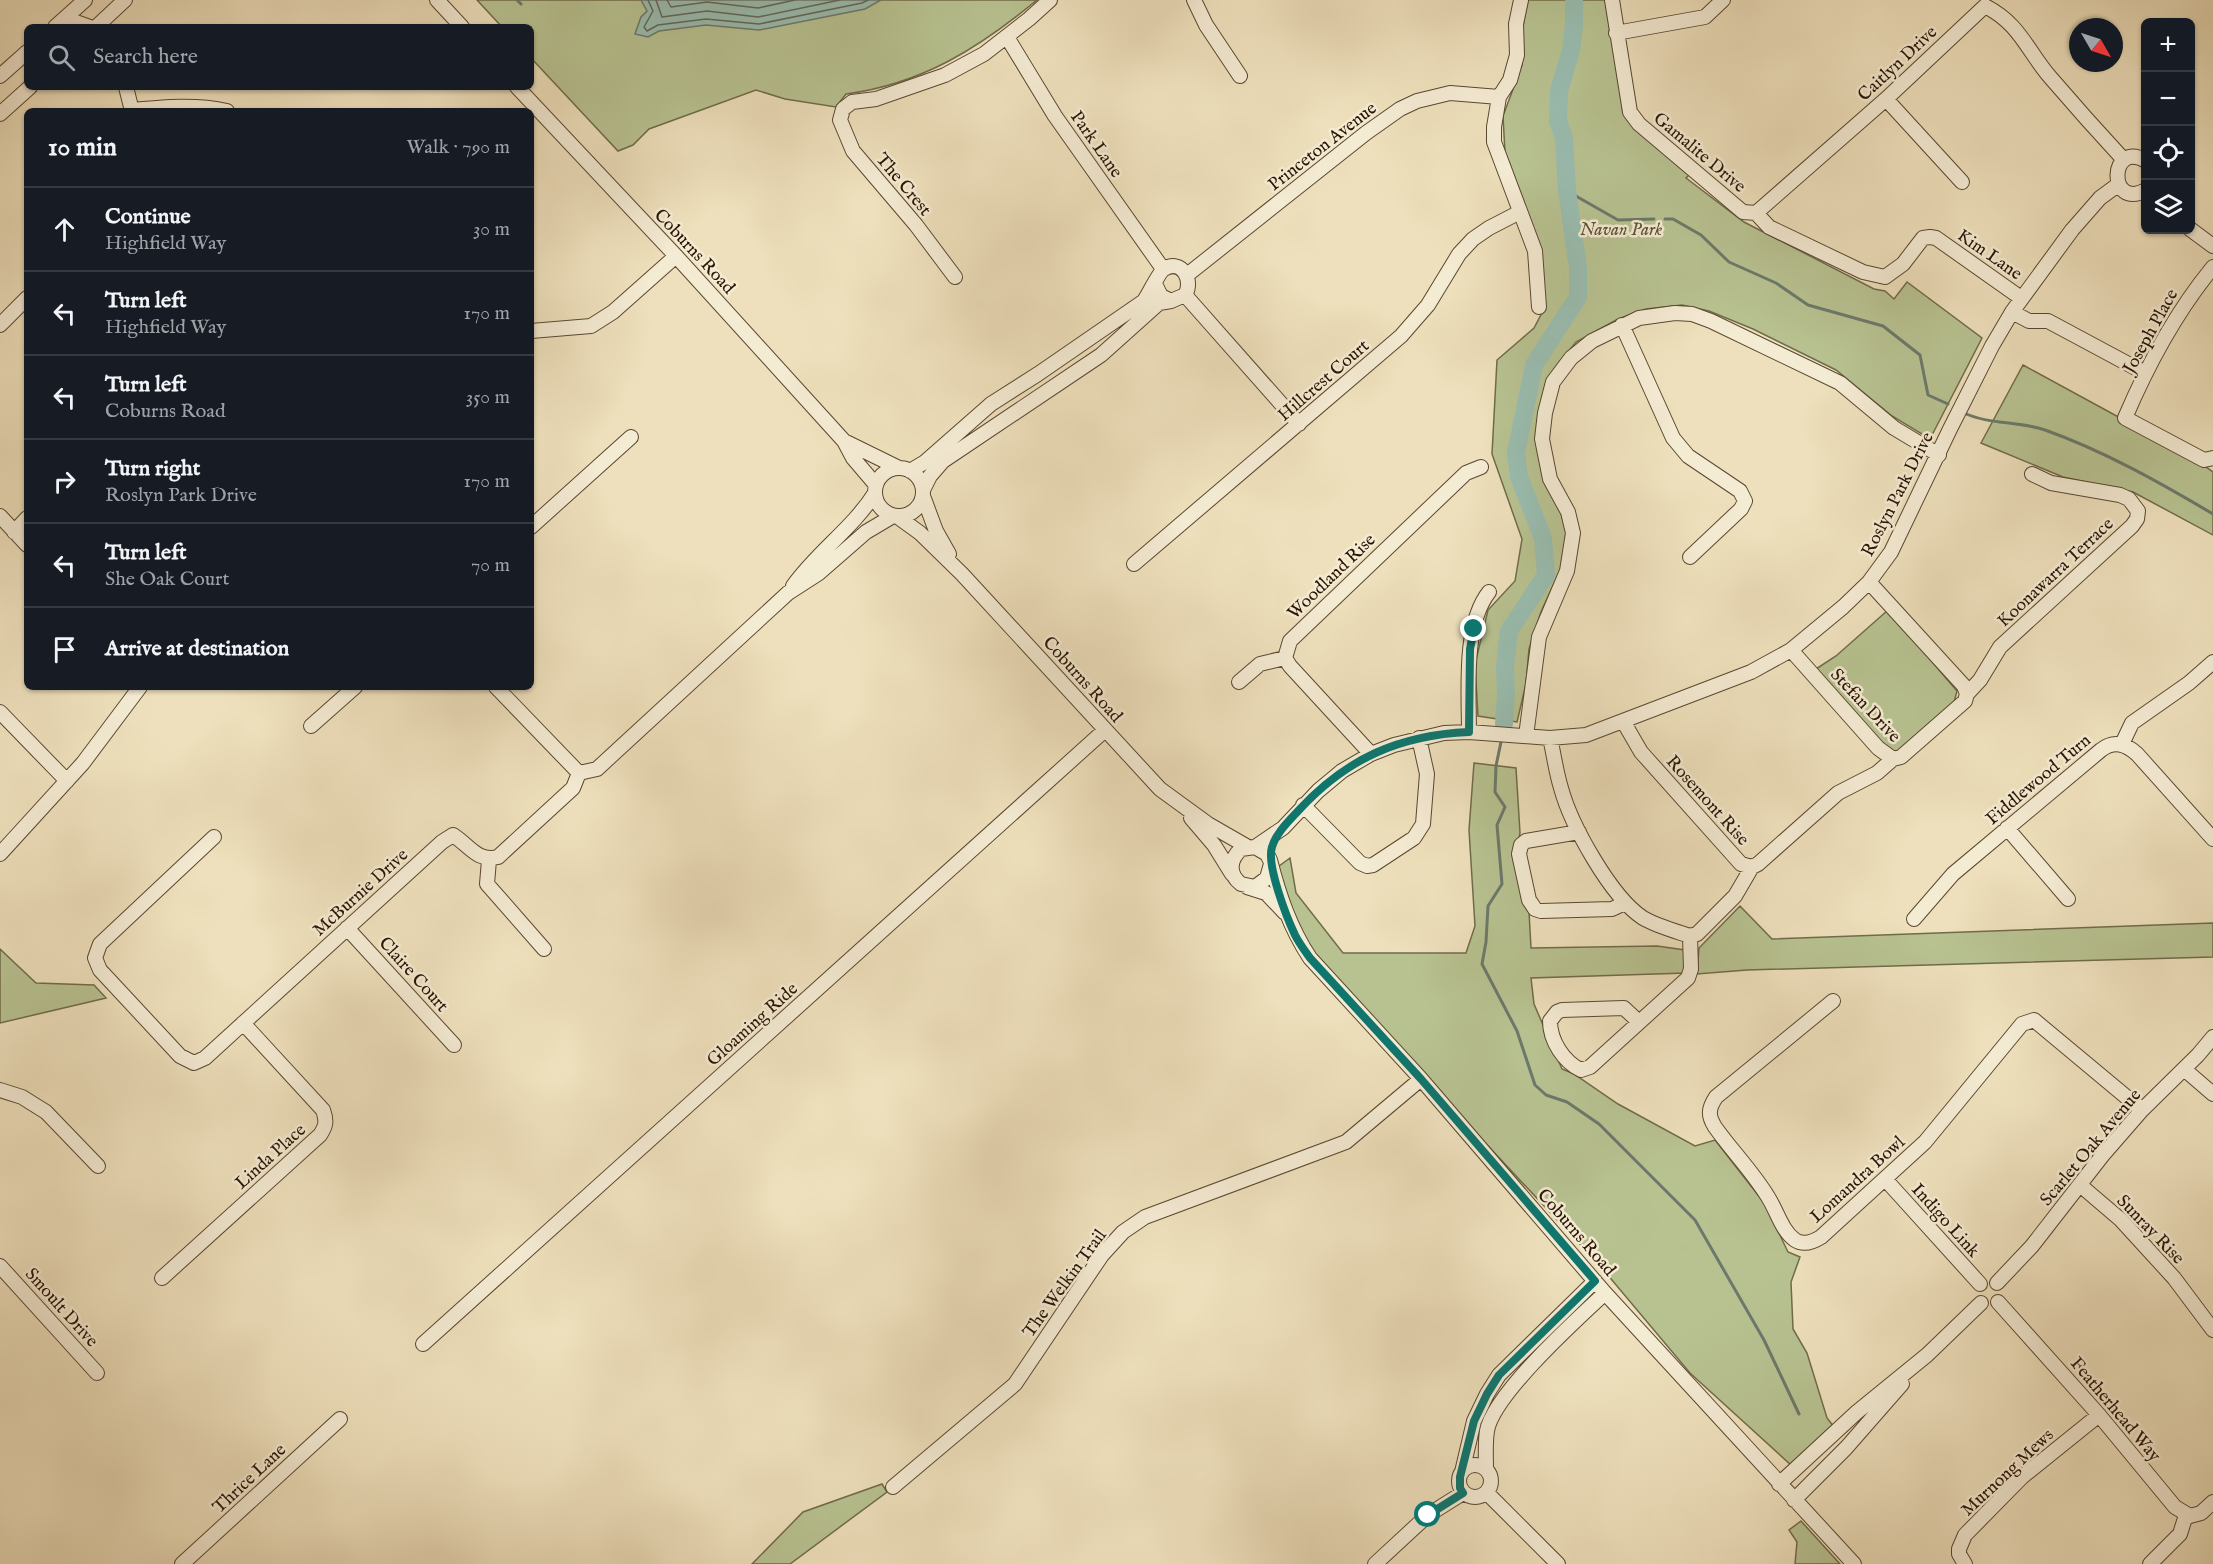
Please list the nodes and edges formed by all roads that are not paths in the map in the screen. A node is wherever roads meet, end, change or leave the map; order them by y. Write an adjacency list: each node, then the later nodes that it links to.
1 (85, 0): 9 (street)
2 (125, 0): 10 (street)
3 (437, 0): 11 (street)
4 (1050, 0): 13 (street)
5 (1194, 0): 16 (street)
6 (1521, 0): 20 (street)
7 (1612, 0): 12 (street, Gamalite Drive)
8 (1723, 0): 12 (street)
9 (60, 22)
10 (99, 24)
11 (459, 24)
12 (1616, 33): 32 (street, Gamalite Drive)
13 (1007, 37): 37 (street, Park Lane); 39 (street, The Crest)
14 (24, 54): 15 (street)
15 (1, 73)
16 (1240, 76)
17 (27, 90): 25 (street)
18 (127, 90): 22 (street)
19 (520, 90): 35 (street, Coburns Road)
20 (1499, 97): 31 (street); 38 (street, Princeton Avenue)
21 (1886, 99): 27 (street, Caitlyn Drive); 28 (street); 32 (street, Caitlyn Drive)
22 (131, 108)
23 (157, 108): 24 (street)
24 (207, 108)
25 (0, 114)
26 (2141, 159): 27 (street)
27 (2124, 160): 29 (street)
28 (1962, 182)
29 (2119, 184): 30 (street); 43 (street, Roslyn Park Drive)
30 (2141, 192)
31 (1520, 212): 45 (street); 51 (street, Hillcrest Court)
32 (1756, 213): 40 (street, Gamalite Drive)
33 (2195, 233): 34 (street)
34 (2213, 246)
35 (676, 256): 49 (street); 53 (street, Coburns Road)
36 (2213, 267): 50 (street, Joseph Place)
37 (1163, 269): 38 (street); 41 (street)
38 (1187, 275): 42 (street)
39 (955, 277)
40 (1885, 278): 43 (street, Kim Lane)
41 (1155, 284): 42 (street); 57 (street)
42 (1178, 298): 51 (street); 60 (street)
43 (2021, 298): 46 (street, Roslyn Park Drive)
44 (24, 306): 47 (street)
45 (1539, 307)
46 (2012, 312): 50 (street); 54 (street, Roslyn Park Drive)
47 (0, 325)
48 (1622, 325): 54 (street); 67 (street); 86 (street)
49 (534, 331)
50 (2145, 373): 55 (street, Joseph Place)
51 (1299, 424): 68 (street, Hillcrest Court)
52 (631, 437): 64 (street)
53 (844, 441): 57 (street, Coburns Road); 59 (street, Coburns Road)
54 (1939, 455): 70 (street, Roslyn Park Drive)
55 (2213, 458)
56 (1481, 467): 74 (street, Woodland Rise)
57 (905, 469): 59 (street); 60 (street)
58 (2032, 474): 80 (street, Koonawarra Terrace)
59 (875, 489): 62 (street); 72 (street)
60 (923, 493): 62 (street); 69 (street, Coburns Road)
61 (0, 516): 65 (street)
62 (896, 516): 69 (street, Coburns Road); 72 (street)
63 (24, 521): 65 (street)
64 (534, 524)
65 (14, 532): 66 (street)
66 (24, 542)
67 (1690, 557)
68 (1134, 564)
69 (962, 573): 84 (street, Coburns Road)
70 (1869, 582): 73 (street, Roslyn Park Drive); 80 (street)
71 (1489, 592): 85 (street)
72 (788, 593): 92 (street)
73 (1791, 650): 82 (street, Roslyn Park Drive); 91 (street, Stefan Drive)
74 (1285, 658): 76 (street); 90 (street)
75 (2213, 662): 89 (street)
76 (1239, 682)
77 (138, 690): 93 (street)
78 (352, 690): 83 (street)
79 (499, 690): 92 (street)
80 (1967, 694): 91 (street, Stefan Drive)
81 (0, 712): 93 (street)
82 (1623, 721): 88 (street, Roslyn Park Drive); 105 (street, Rosemont Rise)
83 (311, 726)
84 (1105, 730): 94 (street, Coburns Road); 137 (street, Gloaming Ride)
85 (1469, 732): 86 (street, Roslyn Park Drive); 87 (street, Roslyn Park Drive)
86 (1526, 736): 88 (street, Roslyn Park Drive)
87 (1419, 738): 90 (street, Roslyn Park Drive); 95 (street)
88 (1550, 738): 98 (street)
89 (2122, 744): 97 (street, Fiddlewood Turn); 100 (street)
90 (1371, 754): 95 (street, Roslyn Park Drive)
91 (1893, 759): 105 (street, Rosemont Rise)
92 (579, 773): 103 (street)
93 (67, 781): 102 (street)
94 (1181, 805): 101 (street, Coburns Road); 106 (street, Coburns Road)
95 (1303, 806): 96 (street, Roslyn Park Drive)
96 (1283, 828): 101 (street, Roslyn Park Drive); 104 (street, Roslyn Park Drive)
97 (2007, 828): 108 (street); 111 (street, Fiddlewood Turn)
98 (1579, 832): 109 (street); 109 (street)
99 (214, 837): 117 (street, McBurnie Drive)
100 (2213, 839)
101 (1251, 847): 104 (street); 106 (street)
102 (0, 854)
103 (489, 860): 112 (street, McBurnie Drive); 114 (street)
104 (1270, 862): 107 (street); 110 (street, Coburns Road)
105 (1752, 867): 113 (street)
106 (1232, 874): 107 (street)
107 (1247, 886): 110 (street, Coburns Road)
108 (2068, 899)
109 (1625, 903): 113 (street)
110 (1286, 914): 121 (street, Coburns Road)
111 (1914, 919)
112 (347, 928): 117 (street, McBurnie Drive); 119 (street, Claire Court)
113 (1690, 936): 116 (street)
114 (544, 949)
115 (1833, 1001): 126 (street, Lomandra Bowl)
116 (1639, 1022): 116 (street)
117 (243, 1023): 129 (street, Linda Place)
118 (2213, 1037): 120 (street, Scarlet Oak Avenue)
119 (454, 1045)
120 (2184, 1069): 123 (street); 124 (street, Scarlet Oak Avenue)
121 (1421, 1079): 130 (street, Coburns Road); 145 (street, The Welkin Trail)
122 (0, 1090): 125 (street)
123 (2213, 1094)
124 (2142, 1110): 126 (street, Lomandra Bowl); 127 (street, Scarlet Oak Avenue)
125 (99, 1166)
126 (1885, 1179): 132 (street, Indigo Link)
127 (2080, 1185): 131 (street, Scarlet Oak Avenue); 136 (street, Sunray Rise)
128 (0, 1266): 139 (street, Smoult Drive)
129 (162, 1278)
130 (1595, 1281): 133 (street, Coburns Road); 143 (street)
131 (1997, 1283): 132 (street); 134 (street)
132 (1980, 1284): 135 (street)
133 (1605, 1293): 142 (street); 144 (street, Coburns Road)
134 (1998, 1302): 135 (street); 140 (street, Featherhead Way)
135 (1981, 1304): 138 (street)
136 (2213, 1330)
137 (423, 1344)
138 (1927, 1355): 144 (street); 148 (street)
139 (97, 1373)
140 (2099, 1415): 150 (street, Featherhead Way); 155 (street, Murnong Mews)
141 (340, 1419): 151 (street, Thrice Lane)
142 (1486, 1468): 143 (street); 147 (street)
143 (1462, 1472): 146 (street)
144 (1779, 1484): 148 (street, Coburns Road)
145 (893, 1487)
146 (1463, 1493): 147 (street); 152 (street)
147 (1487, 1493): 153 (street)
148 (1794, 1500): 154 (street, Coburns Road)
149 (2213, 1502): 150 (street)
150 (2186, 1515): 156 (street)
151 (182, 1564)
152 (1375, 1564)
153 (1558, 1564)
154 (1854, 1564)
155 (1965, 1564)
156 (2150, 1564)

